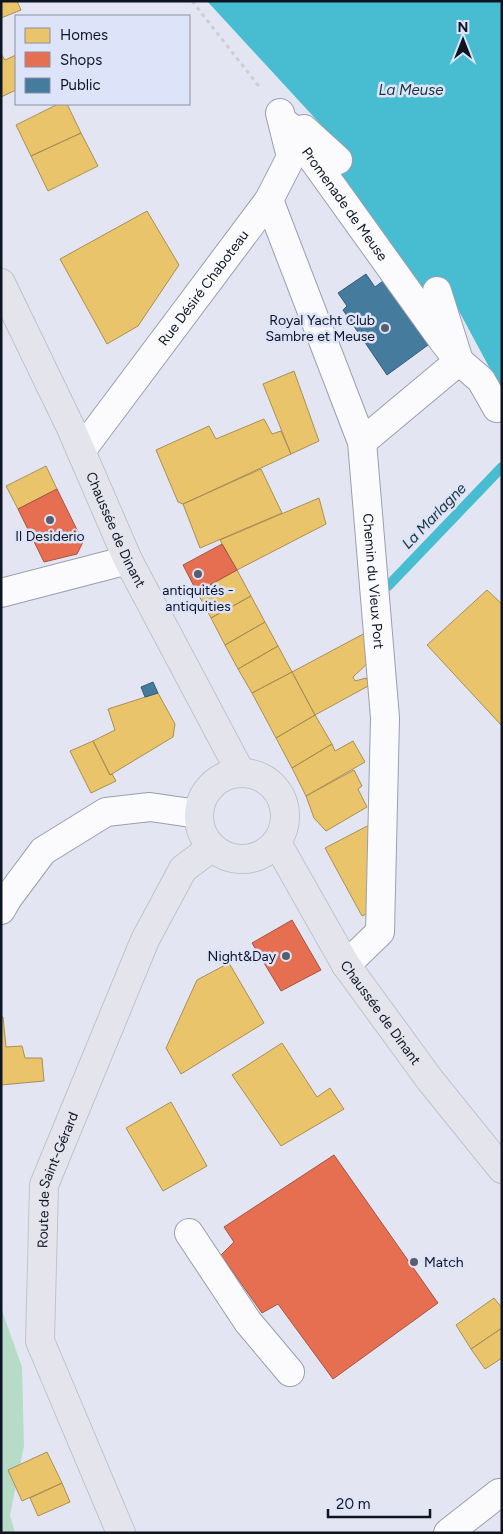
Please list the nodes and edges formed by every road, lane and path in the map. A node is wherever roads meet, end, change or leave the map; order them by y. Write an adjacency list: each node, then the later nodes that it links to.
1 (192, 1): 2 (path)
2 (280, 113): 3 (street); 4 (street, Rue Désiré Chaboteau); 7 (street, Promenade de Meuse)
3 (338, 160)
4 (269, 200): 9 (street, Chemin du Vieux Port); 10 (street, Rue Désiré Chaboteau)
5 (1, 283): 10 (main road, Chaussée de Dinant)
6 (437, 291): 7 (street)
7 (459, 360): 8 (street, Promenade de Meuse); 9 (street)
8 (497, 408)
9 (362, 442): 18 (street, Chemin du Vieux Port)
10 (81, 451): 11 (main road, Chaussée de Dinant)
11 (128, 560): 12 (street); 13 (main road, Chaussée de Dinant)
12 (1, 592)
13 (241, 773): 14 (main road); 15 (main road)
14 (198, 814): 16 (main road); 17 (street)
15 (277, 843): 16 (main road); 18 (main road, Chaussée de Dinant)
16 (211, 848): 24 (main road, Route de Saint-Gérard)
17 (1, 910)
18 (346, 965): 19 (main road, Chaussée de Dinant)
19 (502, 1169)
20 (189, 1233): 21 (street)
21 (290, 1372)
22 (496, 1501): 23 (street)
23 (455, 1530)
24 (122, 1533)

